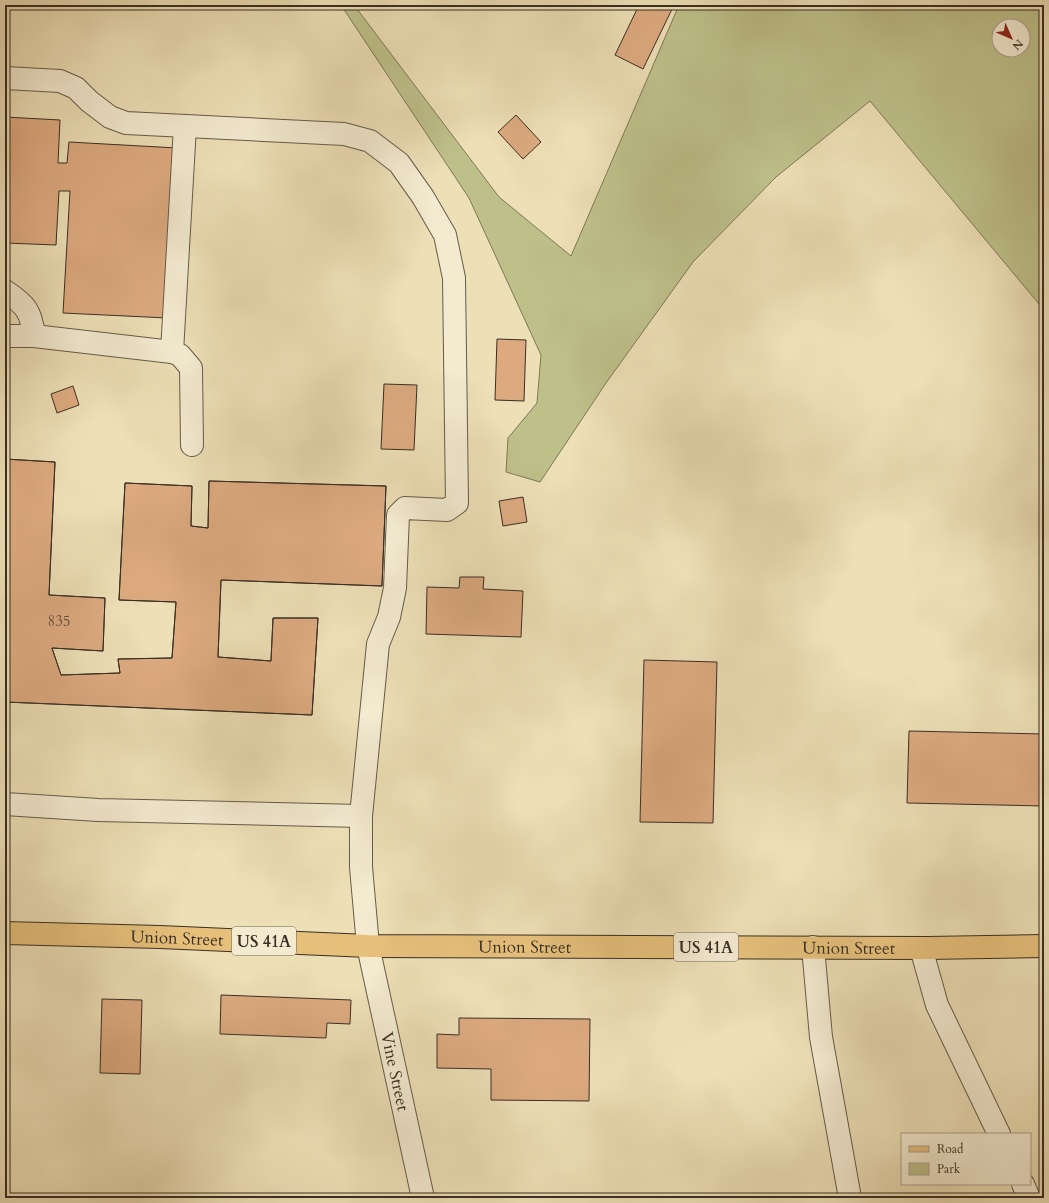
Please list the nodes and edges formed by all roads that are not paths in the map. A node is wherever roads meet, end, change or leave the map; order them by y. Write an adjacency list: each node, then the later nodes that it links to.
1 (5, 78): 2 (street)
2 (185, 126): 6 (street); 9 (street, Vine Street)
3 (5, 291): 5 (street)
4 (5, 336): 5 (street)
5 (34, 336): 6 (street)
6 (172, 352): 7 (street)
7 (192, 445)
8 (5, 804): 9 (street)
9 (361, 816): 11 (street, Vine Street)
10 (5, 933): 11 (main road, Union Street / US 41A)
11 (368, 946): 13 (main road, Union Street / US 41A); 17 (street, Vine Street)
12 (1044, 946): 14 (main road, Union Street / US 41A)
13 (813, 947): 14 (main road, Union Street / US 41A); 18 (street)
14 (921, 948): 15 (street)
15 (999, 1133)
16 (1023, 1185): 19 (street)
17 (423, 1198)
18 (850, 1198)
19 (1029, 1198)

